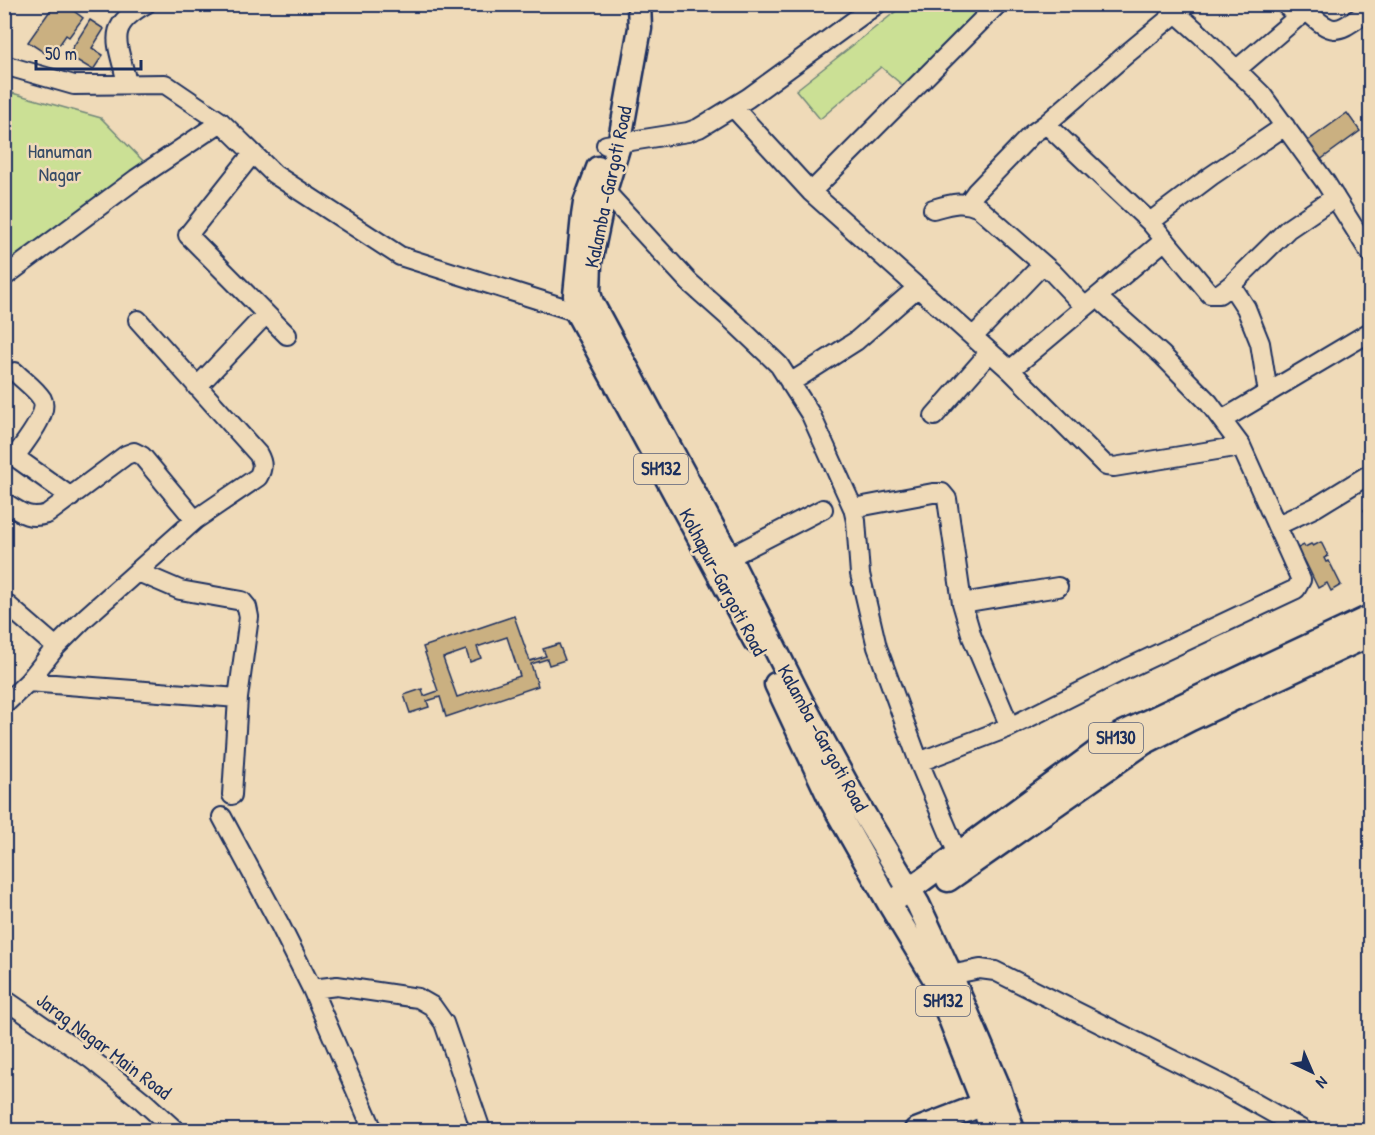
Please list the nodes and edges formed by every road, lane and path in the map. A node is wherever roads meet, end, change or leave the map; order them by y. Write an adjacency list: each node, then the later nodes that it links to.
1 (146, 4): 11 (street)
2 (628, 4): 16 (main road, Kolhapur-Gargoti Road / SH132)
3 (639, 4): 16 (main road, Kalamba -Gargoti Road)
4 (877, 4): 12 (street)
5 (998, 4): 19 (street)
6 (1176, 7): 10 (street); 14 (street)
7 (1300, 9): 8 (street); 10 (street)
8 (1371, 10)
9 (6, 68): 11 (street)
10 (1236, 70): 15 (street)
11 (127, 84): 13 (street)
12 (733, 107): 16 (street); 19 (street)
13 (221, 122): 17 (street); 27 (street)
14 (1046, 124): 21 (street); 23 (street)
15 (1285, 126): 20 (street); 23 (street)
16 (613, 145): 18 (main road, Kalamba -Gargoti Road); 31 (main road, Kolhapur-Gargoti Road / SH132)
17 (253, 153): 31 (street); 32 (street)
18 (605, 191): 33 (main road, Kalamba -Gargoti Road); 41 (street)
19 (812, 192): 29 (street)
20 (1335, 197): 25 (street); 28 (street)
21 (968, 203): 22 (street); 26 (street)
22 (933, 209)
23 (1150, 222): 24 (street)
24 (1165, 240): 28 (street); 30 (street)
25 (1371, 253)
26 (1043, 264): 30 (street); 37 (street)
27 (4, 277)
28 (1232, 285): 43 (street)
29 (918, 287): 37 (street); 41 (street)
30 (1091, 302): 39 (street); 45 (street)
31 (576, 311): 33 (street); 54 (main road, Kolhapur-Gargoti Road / SH132)
32 (266, 314): 36 (street); 42 (street)
33 (600, 319): 54 (main road, Kalamba -Gargoti Road)
34 (138, 320): 42 (street)
35 (1371, 332): 43 (street)
36 (287, 335)
37 (973, 337): 38 (street)
38 (990, 352): 39 (street); 44 (street)
39 (1010, 370): 46 (street)
40 (15, 372): 48 (street)
41 (790, 383): 50 (street)
42 (197, 387): 52 (street)
43 (1268, 393): 45 (street)
44 (934, 416)
45 (1222, 420): 46 (street)
46 (1241, 446): 53 (street)
47 (1371, 474): 53 (street)
48 (71, 497): 49 (street); 52 (street)
49 (4, 502)
50 (852, 508): 58 (street); 66 (street)
51 (823, 509): 54 (street)
52 (195, 520): 55 (street)
53 (1278, 525): 65 (street)
54 (721, 561): 70 (main road, Kalamba -Gargoti Road); 71 (main road, Kolhapur-Gargoti Road / SH132)
55 (138, 572): 61 (street); 63 (street)
56 (1058, 587): 58 (street)
57 (4, 602): 61 (street)
58 (962, 603): 65 (street)
59 (1371, 617): 69 (main road, SH130)
60 (1371, 635): 69 (main road, SH130)
61 (56, 646): 62 (street)
62 (28, 682): 63 (street); 64 (street)
63 (238, 698): 67 (street)
64 (4, 705)
65 (1010, 727): 66 (street)
66 (919, 762): 69 (street)
67 (232, 795)
68 (222, 818): 73 (street)
69 (961, 861): 70 (main road, SH130)
70 (913, 897): 71 (main road, SH130); 72 (main road, Kalamba -Gargoti Road)
71 (894, 911): 72 (main road, Kolhapur-Gargoti Road / SH132)
72 (942, 976): 75 (main road, Kalamba -Gargoti Road); 80 (street)
73 (312, 989): 77 (street); 78 (street)
74 (4, 999): 76 (street, Jarag Nagar Main Road)
75 (994, 1119): 79 (main road, Kalamba -Gargoti Road)
76 (175, 1131)
77 (374, 1131)
78 (481, 1131)
79 (916, 1131)
80 (1303, 1131)

